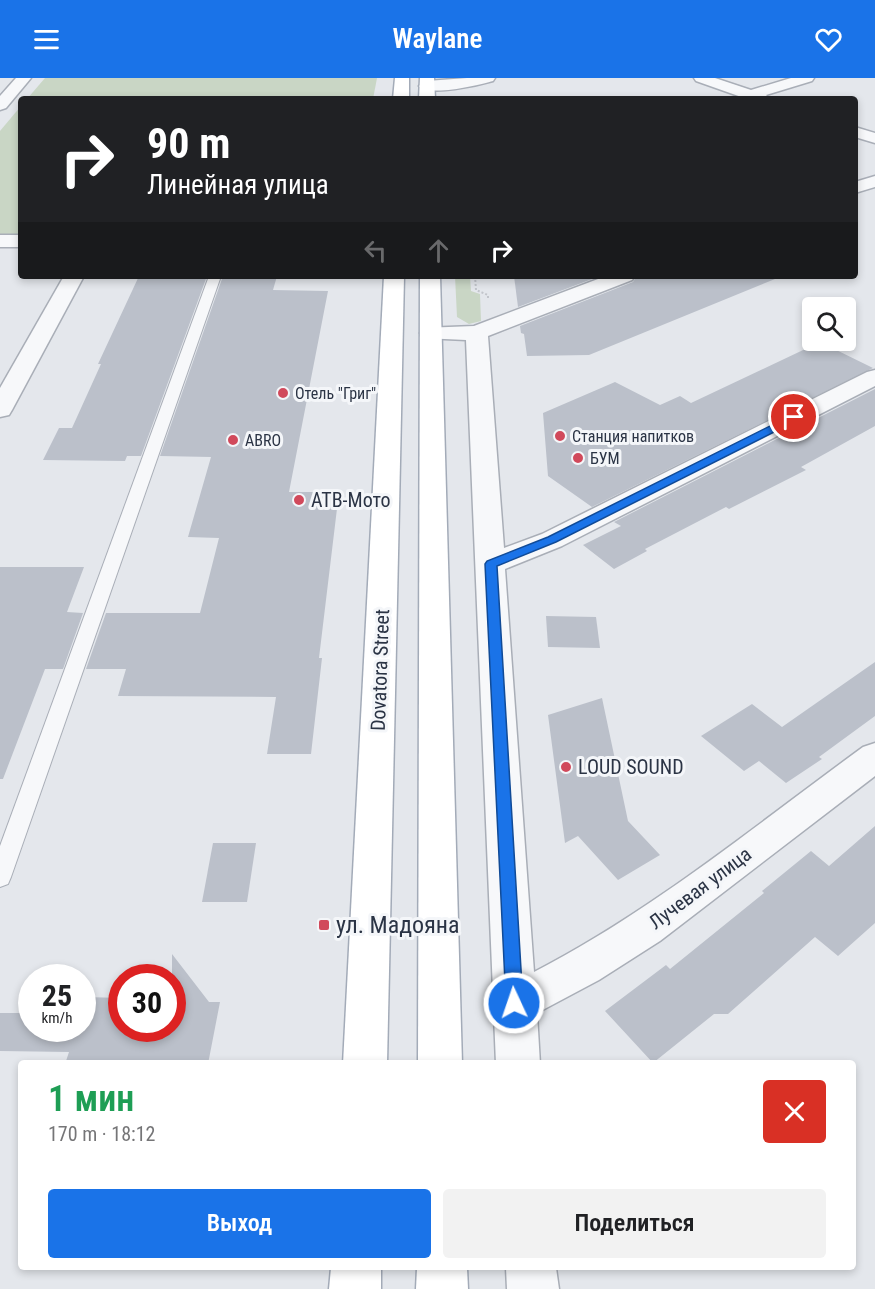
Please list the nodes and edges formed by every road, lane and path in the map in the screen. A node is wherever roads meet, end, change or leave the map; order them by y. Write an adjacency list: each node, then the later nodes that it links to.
1 (24, 78): 10 (street)
2 (402, 78): 7 (main road)
3 (488, 78): 6 (street)
4 (701, 78): 8 (street)
5 (807, 78): 9 (street)
6 (427, 88)
7 (401, 96)
8 (753, 96)
9 (759, 96)
10 (0, 105)
11 (858, 133): 12 (street)
12 (875, 138)
13 (875, 181): 14 (street)
14 (858, 187)
15 (0, 241): 16 (street)
16 (18, 241)
17 (72, 279): 25 (street)
18 (214, 279): 28 (lane)
19 (394, 279): 30 (main road, Dovatora Street)
20 (430, 279): 22 (main road)
21 (617, 279): 23 (street)
22 (431, 333): 23 (street); 31 (main road)
23 (477, 333): 26 (street)
24 (875, 377): 26 (street)
25 (0, 410)
26 (491, 564): 29 (street)
27 (875, 758): 29 (street, Лучевая улица)
28 (0, 877)
29 (514, 1003): 32 (street)
30 (365, 1060)
31 (440, 1060)
32 (518, 1060)
33 (356, 1270): 36 (main road)
34 (441, 1270): 37 (main road)
35 (531, 1270): 38 (street)
36 (355, 1289)
37 (442, 1289)
38 (532, 1289)

